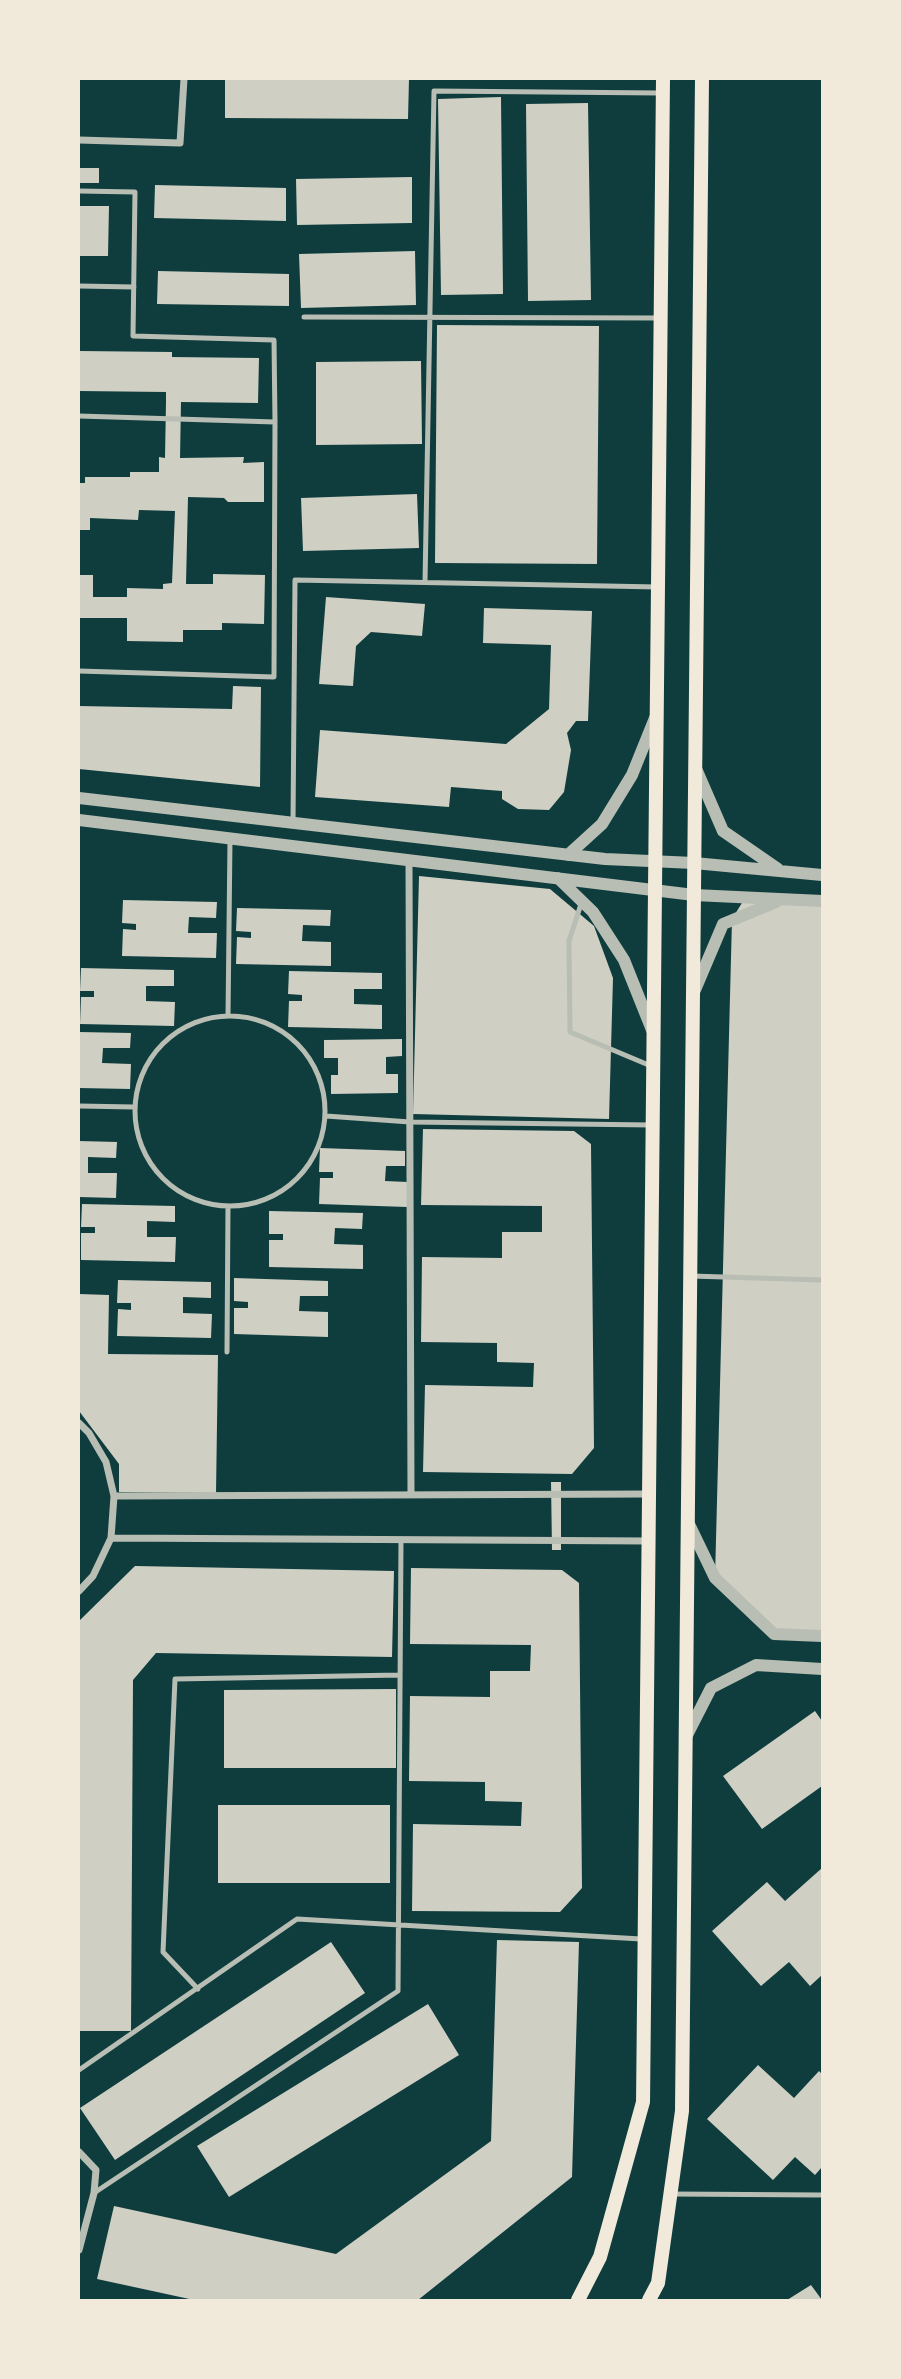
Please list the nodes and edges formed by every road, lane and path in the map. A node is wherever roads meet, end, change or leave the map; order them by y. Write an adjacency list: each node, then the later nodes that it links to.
1 (184, 79): 4 (street)
2 (702, 79): 17 (main road)
3 (663, 86): 9 (lane); 10 (main road)
4 (79, 141)
5 (79, 191): 7 (lane)
6 (79, 286): 7 (lane)
7 (134, 287): 12 (lane)
8 (304, 317): 9 (lane)
9 (429, 318): 10 (lane); 13 (lane)
10 (661, 318): 14 (main road)
11 (79, 416): 12 (lane)
12 (275, 422): 15 (lane)
13 (425, 582): 14 (lane); 20 (lane)
14 (658, 587): 16 (main road)
15 (79, 671)
16 (657, 715): 22 (street); 24 (main road)
17 (695, 768): 25 (main road); 26 (street)
18 (79, 798): 20 (street)
19 (79, 820): 21 (street)
20 (293, 823): 22 (street)
21 (230, 838): 23 (street); 35 (lane)
22 (568, 855): 24 (street)
23 (409, 859): 28 (street); 41 (street)
24 (655, 863): 25 (street); 29 (main road)
25 (694, 863): 26 (street); 30 (main road)
26 (781, 871): 27 (street)
27 (822, 875)
28 (558, 877): 29 (street); 32 (street)
29 (654, 889): 30 (street); 36 (main road)
30 (694, 895): 31 (street); 34 (main road)
31 (782, 900): 33 (street); 34 (street)
32 (582, 901): 36 (street); 37 (lane)
33 (822, 901)
34 (693, 993): 44 (main road)
35 (228, 1016): 39 (lane); 40 (lane)
36 (653, 1032): 37 (main road)
37 (653, 1067): 42 (main road)
38 (79, 1106): 39 (lane)
39 (134, 1107): 43 (lane)
40 (326, 1116): 41 (lane); 43 (lane)
41 (410, 1122): 42 (lane); 49 (street)
42 (652, 1125): 48 (main road)
43 (228, 1206): 46 (lane)
44 (691, 1276): 45 (lane); 51 (main road)
45 (822, 1279)
46 (227, 1352)
47 (79, 1423): 50 (street)
48 (649, 1494): 49 (street); 54 (main road)
49 (411, 1495): 50 (street)
50 (114, 1496): 52 (street)
51 (689, 1524): 56 (street); 59 (main road)
52 (111, 1538): 53 (street); 55 (street)
53 (401, 1540): 54 (street); 58 (lane)
54 (649, 1541): 61 (main road)
55 (79, 1591)
56 (822, 1636)
57 (822, 1669): 59 (street)
58 (400, 1675): 60 (lane); 62 (lane)
59 (686, 1737): 66 (main road)
60 (398, 1924): 61 (lane); 62 (lane); 65 (lane)
61 (645, 1939): 70 (main road)
62 (198, 1989): 63 (lane)
63 (79, 2070)
64 (79, 2152): 65 (street)
65 (94, 2193): 68 (street)
66 (671, 2194): 67 (lane); 69 (main road)
67 (822, 2195)
68 (79, 2250)
69 (658, 2283): 71 (main road); 72 (main road)
70 (578, 2300)
71 (649, 2300)
72 (659, 2300)

